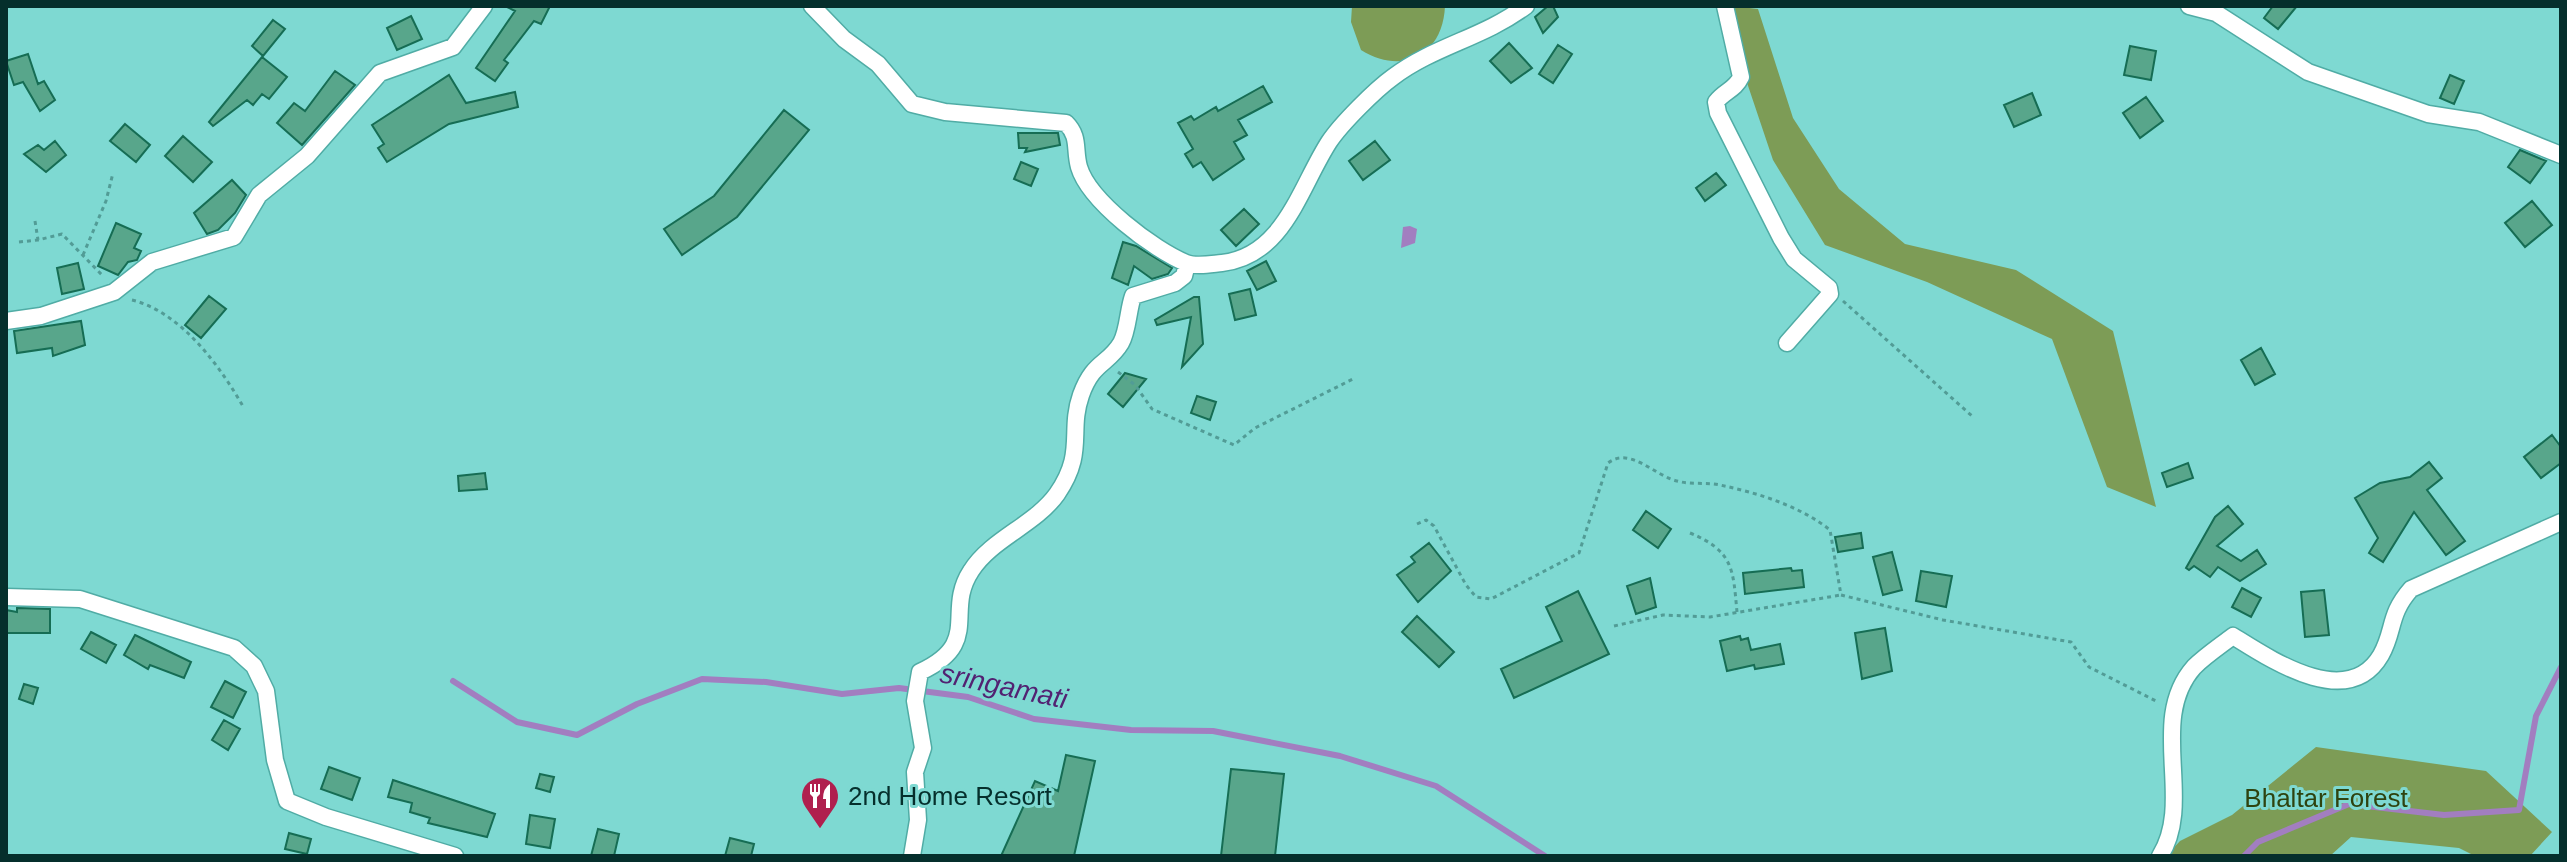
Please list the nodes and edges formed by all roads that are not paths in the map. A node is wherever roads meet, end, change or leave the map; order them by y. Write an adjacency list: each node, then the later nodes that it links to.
1 (484, 6): 8 (street)
2 (812, 6): 7 (street)
3 (1526, 6): 7 (street)
4 (1725, 6): 9 (street)
5 (2189, 6): 6 (street)
6 (2561, 155)
7 (1187, 264): 13 (street)
8 (6, 321)
9 (1787, 343)
10 (2561, 522): 14 (street)
11 (6, 597): 12 (street)
12 (455, 856)
13 (912, 856)
14 (2160, 856)

